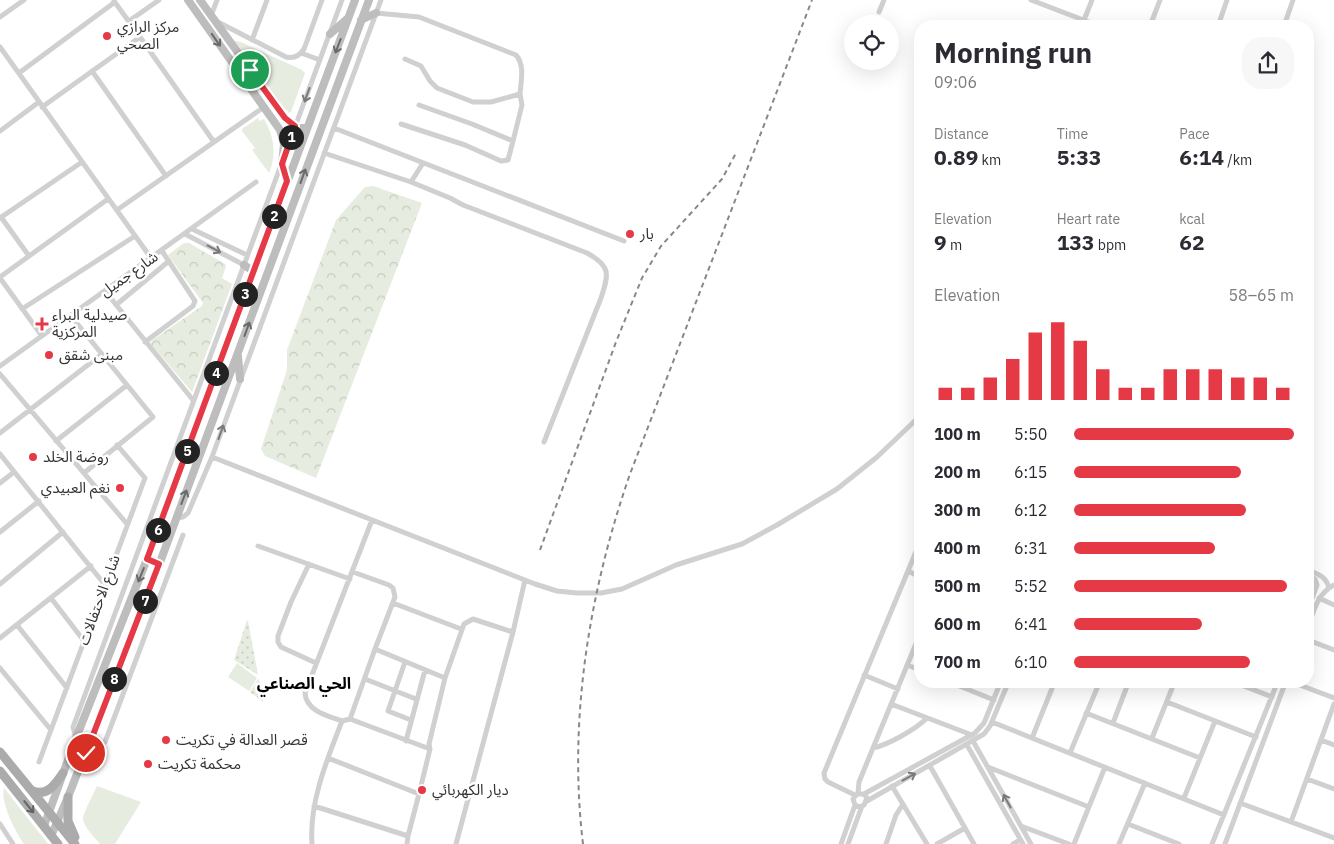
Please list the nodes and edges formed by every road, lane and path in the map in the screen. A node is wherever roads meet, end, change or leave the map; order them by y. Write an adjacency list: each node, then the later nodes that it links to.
1 (24, 0): 22 (street)
2 (159, 0): 30 (street)
3 (188, 0): 23 (main road)
4 (200, 0): 21 (main road)
5 (217, 0): 21 (street)
6 (266, 0): 33 (street)
7 (322, 0): 35 (street)
8 (342, 0): 31 (street)
9 (355, 0): 24 (main road)
10 (369, 0): 25 (main road)
11 (381, 0): 20 (street)
12 (884, 0): 19 (street)
13 (1031, 0): 26 (street)
14 (1092, 0): 26 (street)
15 (1160, 0): 27 (street)
16 (1228, 0): 28 (street)
17 (1293, 0): 29 (street)
18 (114, 1): 30 (street); 39 (street)
19 (879, 12)
20 (376, 13): 25 (main road); 40 (street); 47 (street)
21 (211, 16): 23 (main road); 33 (street); 45 (main road)
22 (0, 17)
23 (200, 18): 43 (main road, one-way to 43)
24 (348, 18): 31 (main road); 46 (main road, one-way to 46)
25 (361, 20): 81 (main road, one-way to 25)
26 (1084, 20)
27 (1152, 20)
28 (1220, 20)
29 (1286, 20)
30 (129, 21): 32 (street)
31 (330, 34): 37 (street)
32 (140, 37): 38 (street); 50 (street)
33 (252, 40): 35 (street)
34 (0, 46): 39 (street)
35 (301, 53): 37 (street)
36 (405, 59): 40 (street)
37 (320, 60): 45 (street, one-way to 45)
38 (92, 71): 41 (street); 55 (street)
39 (19, 73): 41 (street)
40 (520, 94): 49 (street)
41 (40, 104): 48 (street); 52 (street)
42 (419, 105): 49 (street)
43 (264, 107): 50 (street); 54 (main road)
44 (401, 124): 49 (street)
45 (295, 126): 46 (main road); 54 (street)
46 (307, 128): 56 (main road)
47 (334, 128): 51 (street); 53 (street)
48 (0, 131)
49 (513, 141)
50 (214, 142): 55 (street)
51 (324, 153): 58 (street); 85 (street)
52 (82, 162): 59 (street); 61 (street)
53 (422, 163): 58 (street); 65 (street)
54 (282, 164): 56 (main road); 67 (street)
55 (166, 176): 60 (street)
56 (287, 181): 72 (main road)
57 (256, 182): 62 (street, شارع جميل)
58 (411, 182): 92 (street)
59 (108, 199): 60 (street); 68 (street)
60 (117, 210): 64 (street)
61 (0, 218): 68 (street)
62 (192, 229): 63 (street, شارع جميل); 67 (street)
63 (185, 234): 66 (street, شارع جميل); 71 (street, one-way to 71)
64 (135, 236): 69 (street); 76 (street)
65 (624, 241)
66 (162, 251): 69 (street, شارع جميل); 70 (street)
67 (247, 255): 71 (street)
68 (29, 256): 73 (street)
69 (151, 258): 74 (street, شارع جميل)
70 (169, 261): 75 (street); 79 (street)
71 (244, 265): 72 (main road); 87 (street)
72 (253, 271): 108 (main road)
73 (0, 278): 76 (street)
74 (104, 291): 75 (street); 77 (street, شارع جميل)
75 (116, 305): 79 (street)
76 (22, 309): 78 (street)
77 (71, 316): 78 (street, شارع جميل); 80 (street)
78 (42, 336): 83 (street, شارع جميل)
79 (145, 342): 87 (street)
80 (102, 354): 86 (street); 88 (street)
81 (238, 354): 85 (main road); 100 (main road, one-way to 81)
82 (0, 356): 83 (street)
83 (2, 364)
84 (0, 374): 88 (street)
85 (240, 379): 95 (street, one-way to 85)
86 (127, 385): 91 (street); 93 (street)
87 (193, 400): 177 (street)
88 (29, 410): 90 (street); 91 (street)
89 (914, 422): 118 (street)
90 (0, 433)
91 (56, 441): 97 (street)
92 (544, 442)
93 (117, 445): 97 (street); 102 (street, شارع الاحتفالات)
94 (0, 454): 96 (street)
95 (212, 457): 100 (street); 101 (street)
96 (14, 472): 98 (street); 99 (street)
97 (84, 473): 102 (street)
98 (0, 483)
99 (39, 501): 103 (street); 104 (street)
100 (176, 518): 109 (main road)
101 (372, 520): 113 (street); 118 (street)
102 (127, 524): 120 (street, شارع الاحتفالات)
103 (0, 532)
104 (63, 532): 111 (street); 119 (street)
105 (183, 535): 188 (street)
106 (258, 546): 110 (street)
107 (914, 556): 112 (street)
108 (147, 559): 109 (main road); 177 (main road, one-way to 177)
109 (159, 564): 188 (main road)
110 (309, 564): 116 (street); 138 (street)
111 (91, 566): 120 (street); 123 (street)
112 (908, 571): 115 (street); 143 (street)
113 (353, 572): 116 (street); 125 (street)
114 (1314, 572): 121 (street)
115 (914, 574)
116 (350, 579): 138 (street)
117 (1314, 579): 122 (street)
118 (525, 580): 130 (street)
119 (0, 584)
120 (105, 585): 132 (street, شارع الاحتفالات)
121 (1332, 586): 124 (street)
122 (1314, 593)
123 (51, 598): 128 (street); 132 (street)
124 (1319, 598): 126 (street); 127 (street)
125 (393, 603): 129 (street); 134 (street)
126 (1334, 605)
127 (1314, 612)
128 (17, 625): 131 (street); 146 (street)
129 (462, 630): 130 (street); 144 (street)
130 (514, 632): 235 (street)
131 (0, 638)
132 (84, 641): 146 (street, شارع الاحتفالات)
133 (1314, 642): 136 (street)
134 (374, 648): 137 (street); 145 (street)
135 (914, 648): 139 (street)
136 (1334, 650)
137 (405, 662): 142 (street); 159 (street)
138 (316, 663): 171 (street)
139 (907, 665): 141 (street); 147 (street)
140 (0, 668): 175 (street)
141 (914, 668)
142 (425, 670): 144 (street); 162 (street)
143 (864, 676): 147 (street); 204 (street)
144 (445, 678): 186 (street)
145 (364, 679): 159 (street); 169 (street)
146 (67, 688): 175 (street, شارع الاحتفالات)
147 (898, 688): 165 (street)
148 (965, 688): 163 (street)
149 (998, 688): 163 (street)
150 (1006, 688): 173 (street)
151 (1052, 688): 179 (street)
152 (1097, 688): 167 (street)
153 (1127, 688): 174 (street)
154 (1172, 688): 164 (street)
155 (1249, 688): 160 (street)
156 (1275, 688): 160 (street)
157 (1284, 688): 208 (street)
158 (1306, 688): 161 (street)
159 (395, 691): 162 (street); 170 (street)
160 (1272, 697): 176 (street)
161 (1334, 698)
162 (416, 699): 170 (street)
163 (994, 700): 178 (street)
164 (1167, 702): 172 (street); 180 (street)
165 (891, 704): 168 (street); 185 (street)
166 (1334, 704): 181 (street)
167 (1086, 712): 174 (street); 189 (street)
168 (928, 718): 178 (street); 185 (street)
169 (350, 719): 171 (street); 182 (street)
170 (411, 720): 182 (street)
171 (342, 721): 190 (street)
172 (1215, 721): 176 (street); 191 (street)
173 (992, 722): 178 (street); 179 (street)
174 (1113, 723): 180 (street)
175 (51, 730): 192 (street, شارع الاحتفالات)
176 (1256, 737): 215 (street)
177 (76, 738): 197 (main road)
178 (973, 738): 183 (street); 194 (street); 204 (street)
179 (1032, 738): 189 (street)
180 (1152, 738): 191 (street)
181 (1321, 740): 184 (street); 198 (street)
182 (406, 741): 186 (street)
183 (966, 745): 193 (street); 228 (street)
184 (1334, 745)
185 (873, 748): 204 (street)
186 (430, 749): 203 (street)
187 (0, 752): 202 (main road)
188 (86, 753): 205 (main road)
189 (1070, 753): 195 (street)
190 (328, 758): 203 (street); 210 (street)
191 (1200, 758): 206 (street)
192 (39, 762)
193 (930, 766): 200 (street, one-way to 193); 222 (street)
194 (988, 767): 213 (street); 221 (street, one-way to 194)
195 (1105, 767): 199 (street); 213 (street)
196 (0, 771): 220 (main road, one-way to 220)
197 (63, 773): 202 (main road); 214 (main road)
198 (1307, 779): 201 (street); 217 (street)
199 (1145, 783): 206 (street); 219 (street)
200 (892, 786): 207 (street); 209 (street)
201 (1334, 789)
202 (30, 790): 214 (main road)
203 (419, 794): 226 (street)
204 (859, 794): 207 (street); 211 (street)
205 (68, 797): 216 (main road); 232 (main road)
206 (1184, 798): 215 (street)
207 (867, 801): 212 (street)
208 (1240, 803): 217 (street); 249 (street)
209 (903, 804): 238 (street); 239 (street)
210 (314, 806): 226 (street); 233 (street)
211 (856, 806): 212 (street); 223 (street)
212 (862, 806): 224 (street)
213 (1089, 807): 245 (street)
214 (49, 812): 216 (main road); 220 (main road)
215 (1224, 815): 248 (street)
216 (57, 822): 225 (main road); 232 (main road)
217 (1291, 822): 227 (street)
218 (0, 824): 230 (street)
219 (1128, 824): 229 (street); 246 (street)
220 (44, 826): 225 (main road)
221 (1020, 826): 243 (street); 244 (street)
222 (965, 828): 240 (street); 241 (street)
223 (846, 832): 224 (street); 236 (street)
224 (852, 835): 237 (street)
225 (51, 836): 231 (main road)
226 (408, 836): 234 (street)
227 (1334, 838)
228 (1022, 842): 242 (street)
229 (1165, 842): 247 (street)
230 (13, 844)
231 (58, 844)
232 (77, 844)
233 (312, 844)
234 (407, 844)
235 (456, 844)
236 (841, 844)
237 (848, 844)
238 (886, 844)
239 (927, 844)
240 (937, 844)
241 (974, 844)
242 (1013, 844)
243 (1031, 844)
244 (1069, 844)
245 (1074, 844)
246 (1119, 844)
247 (1179, 844)
248 (1212, 844)
249 (1225, 844)

